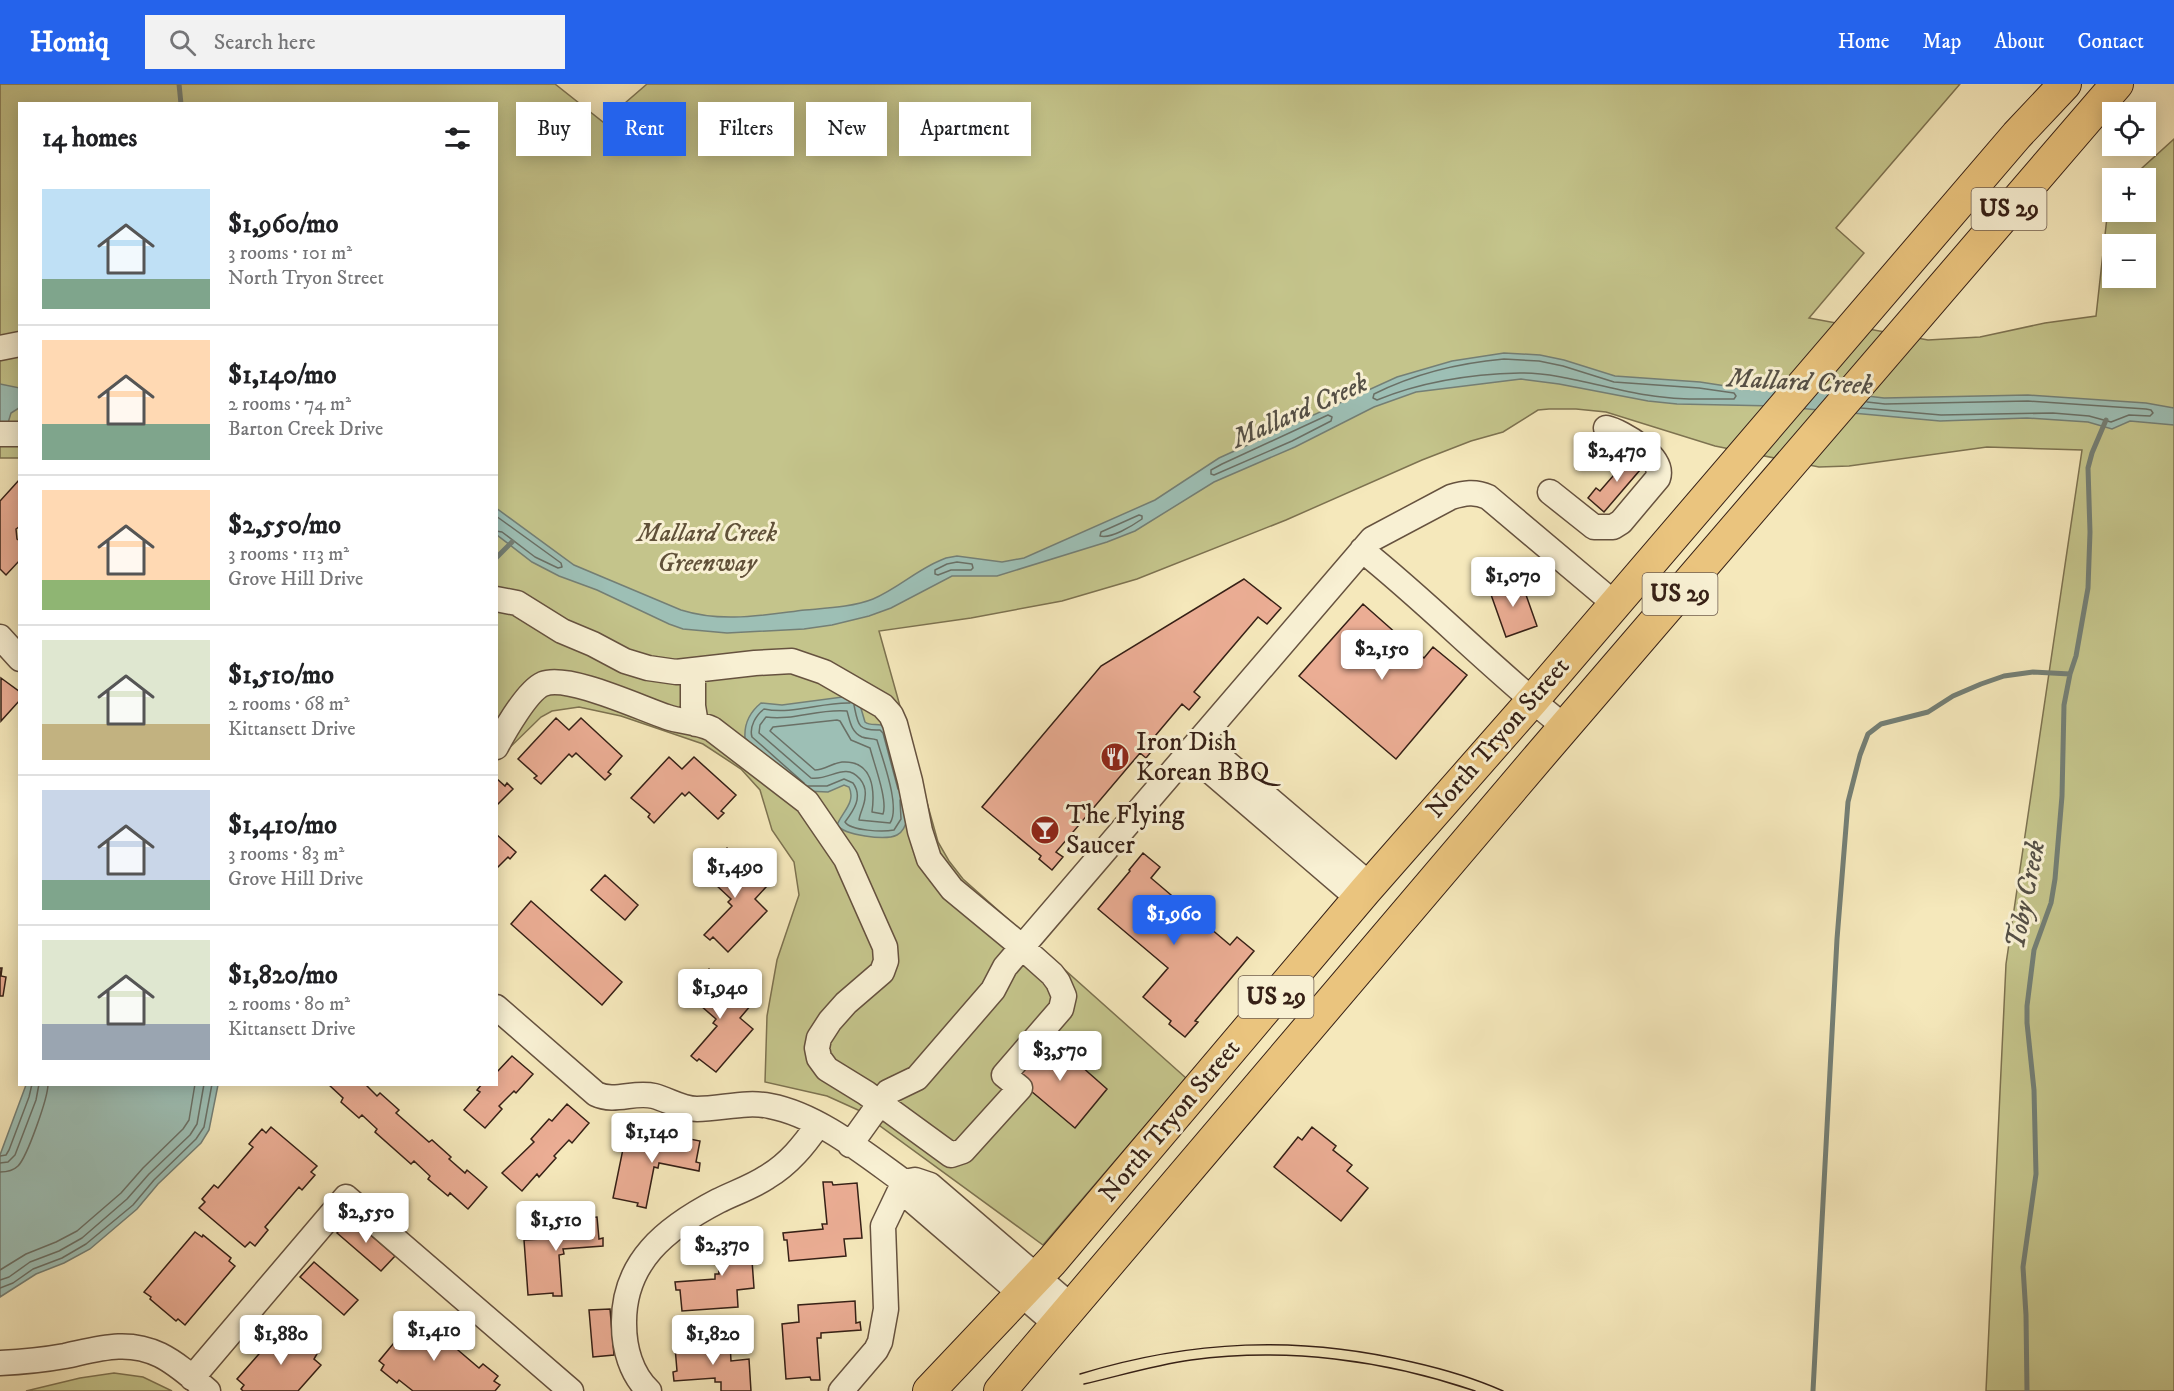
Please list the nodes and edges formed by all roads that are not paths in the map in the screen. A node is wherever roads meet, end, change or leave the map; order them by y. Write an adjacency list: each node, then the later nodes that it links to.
1 (2065, 84): 13 (main road, North Tryon Street / US 29)
2 (2095, 84): 4 (main road)
3 (2117, 84): 4 (main road, North Tryon Street / US 29)
4 (2000, 219): 19 (main road, North Tryon Street / US 29)
5 (18, 344): 6 (street)
6 (0, 348)
7 (1606, 428): 10 (street)
8 (0, 434): 9 (street)
9 (18, 434)
10 (1550, 492)
11 (1362, 550): 13 (street); 17 (street); 21 (street)
12 (498, 599): 16 (street)
13 (1615, 604): 17 (main road, North Tryon Street / US 29)
14 (0, 637): 15 (street)
15 (18, 657)
16 (693, 671): 18 (street); 23 (street)
17 (1532, 701): 19 (street); 22 (main road, North Tryon Street / US 29)
18 (696, 724): 20 (street); 25 (street)
19 (1565, 727): 30 (main road, North Tryon Street / US 29)
20 (498, 744)
21 (1194, 746): 22 (street); 23 (street)
22 (1364, 892): 29 (main road, North Tryon Street / US 29)
23 (1023, 947): 25 (street); 25 (street)
24 (498, 1009): 26 (street)
25 (879, 1103): 27 (street)
26 (818, 1125): 27 (street); 34 (street)
27 (850, 1145): 28 (street)
28 (904, 1182): 29 (street); 35 (street)
29 (1030, 1286): 30 (street); 36 (main road, North Tryon Street / US 29)
30 (1064, 1315): 37 (main road, North Tryon Street / US 29)
31 (0, 1363): 32 (street)
32 (200, 1384): 33 (street)
33 (560, 1388)
34 (649, 1391)
35 (841, 1391)
36 (929, 1391)
37 (1000, 1391)

